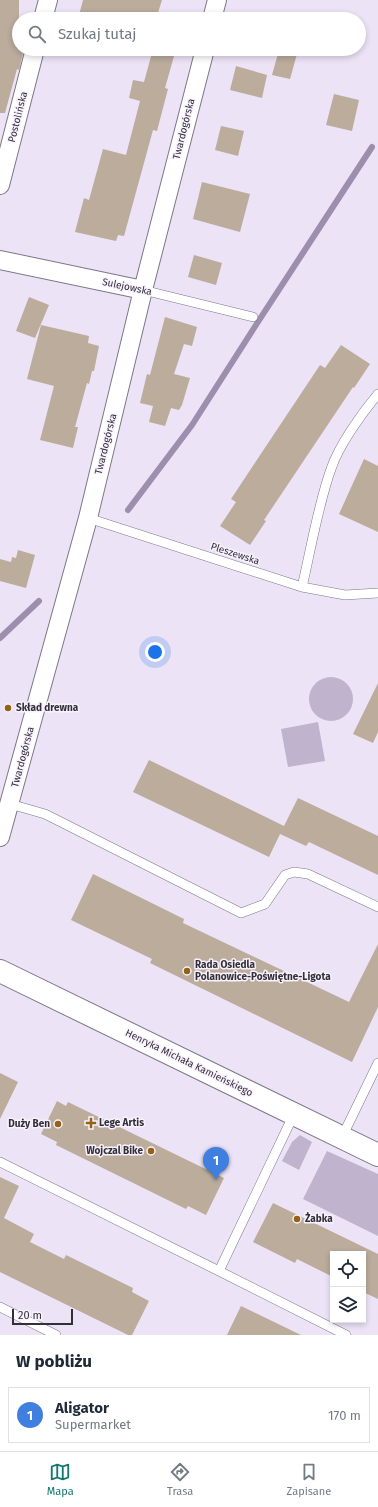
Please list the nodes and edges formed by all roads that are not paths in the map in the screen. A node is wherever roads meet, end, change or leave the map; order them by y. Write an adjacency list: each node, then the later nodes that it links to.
1 (48, 0): 3 (street)
2 (217, 0): 4 (street)
3 (45, 12)
4 (214, 12)
5 (33, 56): 7 (street, Postolińska)
6 (203, 56): 9 (street, Twardogórska)
7 (0, 186)
8 (0, 260): 9 (street, Sulejowska)
9 (143, 290): 10 (lane, Sulejowska); 12 (street, Twardogórska)
10 (253, 317)
11 (378, 394): 13 (lane)
12 (88, 518): 13 (lane, Pleszewska); 15 (street, Twardogórska)
13 (302, 587): 14 (lane, Pleszewska)
14 (378, 593)
15 (10, 804): 16 (street, Twardogórska); 17 (lane)
16 (0, 837)
17 (378, 907)
18 (0, 971): 20 (street, Henryka Michała Kamieńskiego)
19 (378, 1063): 21 (lane)
20 (294, 1114): 21 (street, Henryka Michała Kamieńskiego); 24 (lane)
21 (342, 1137): 22 (street, Henryka Michała Kamieńskiego)
22 (378, 1155)
23 (0, 1162): 24 (lane)
24 (219, 1271): 27 (lane)
25 (0, 1307): 26 (lane)
26 (56, 1335)
27 (346, 1335)

